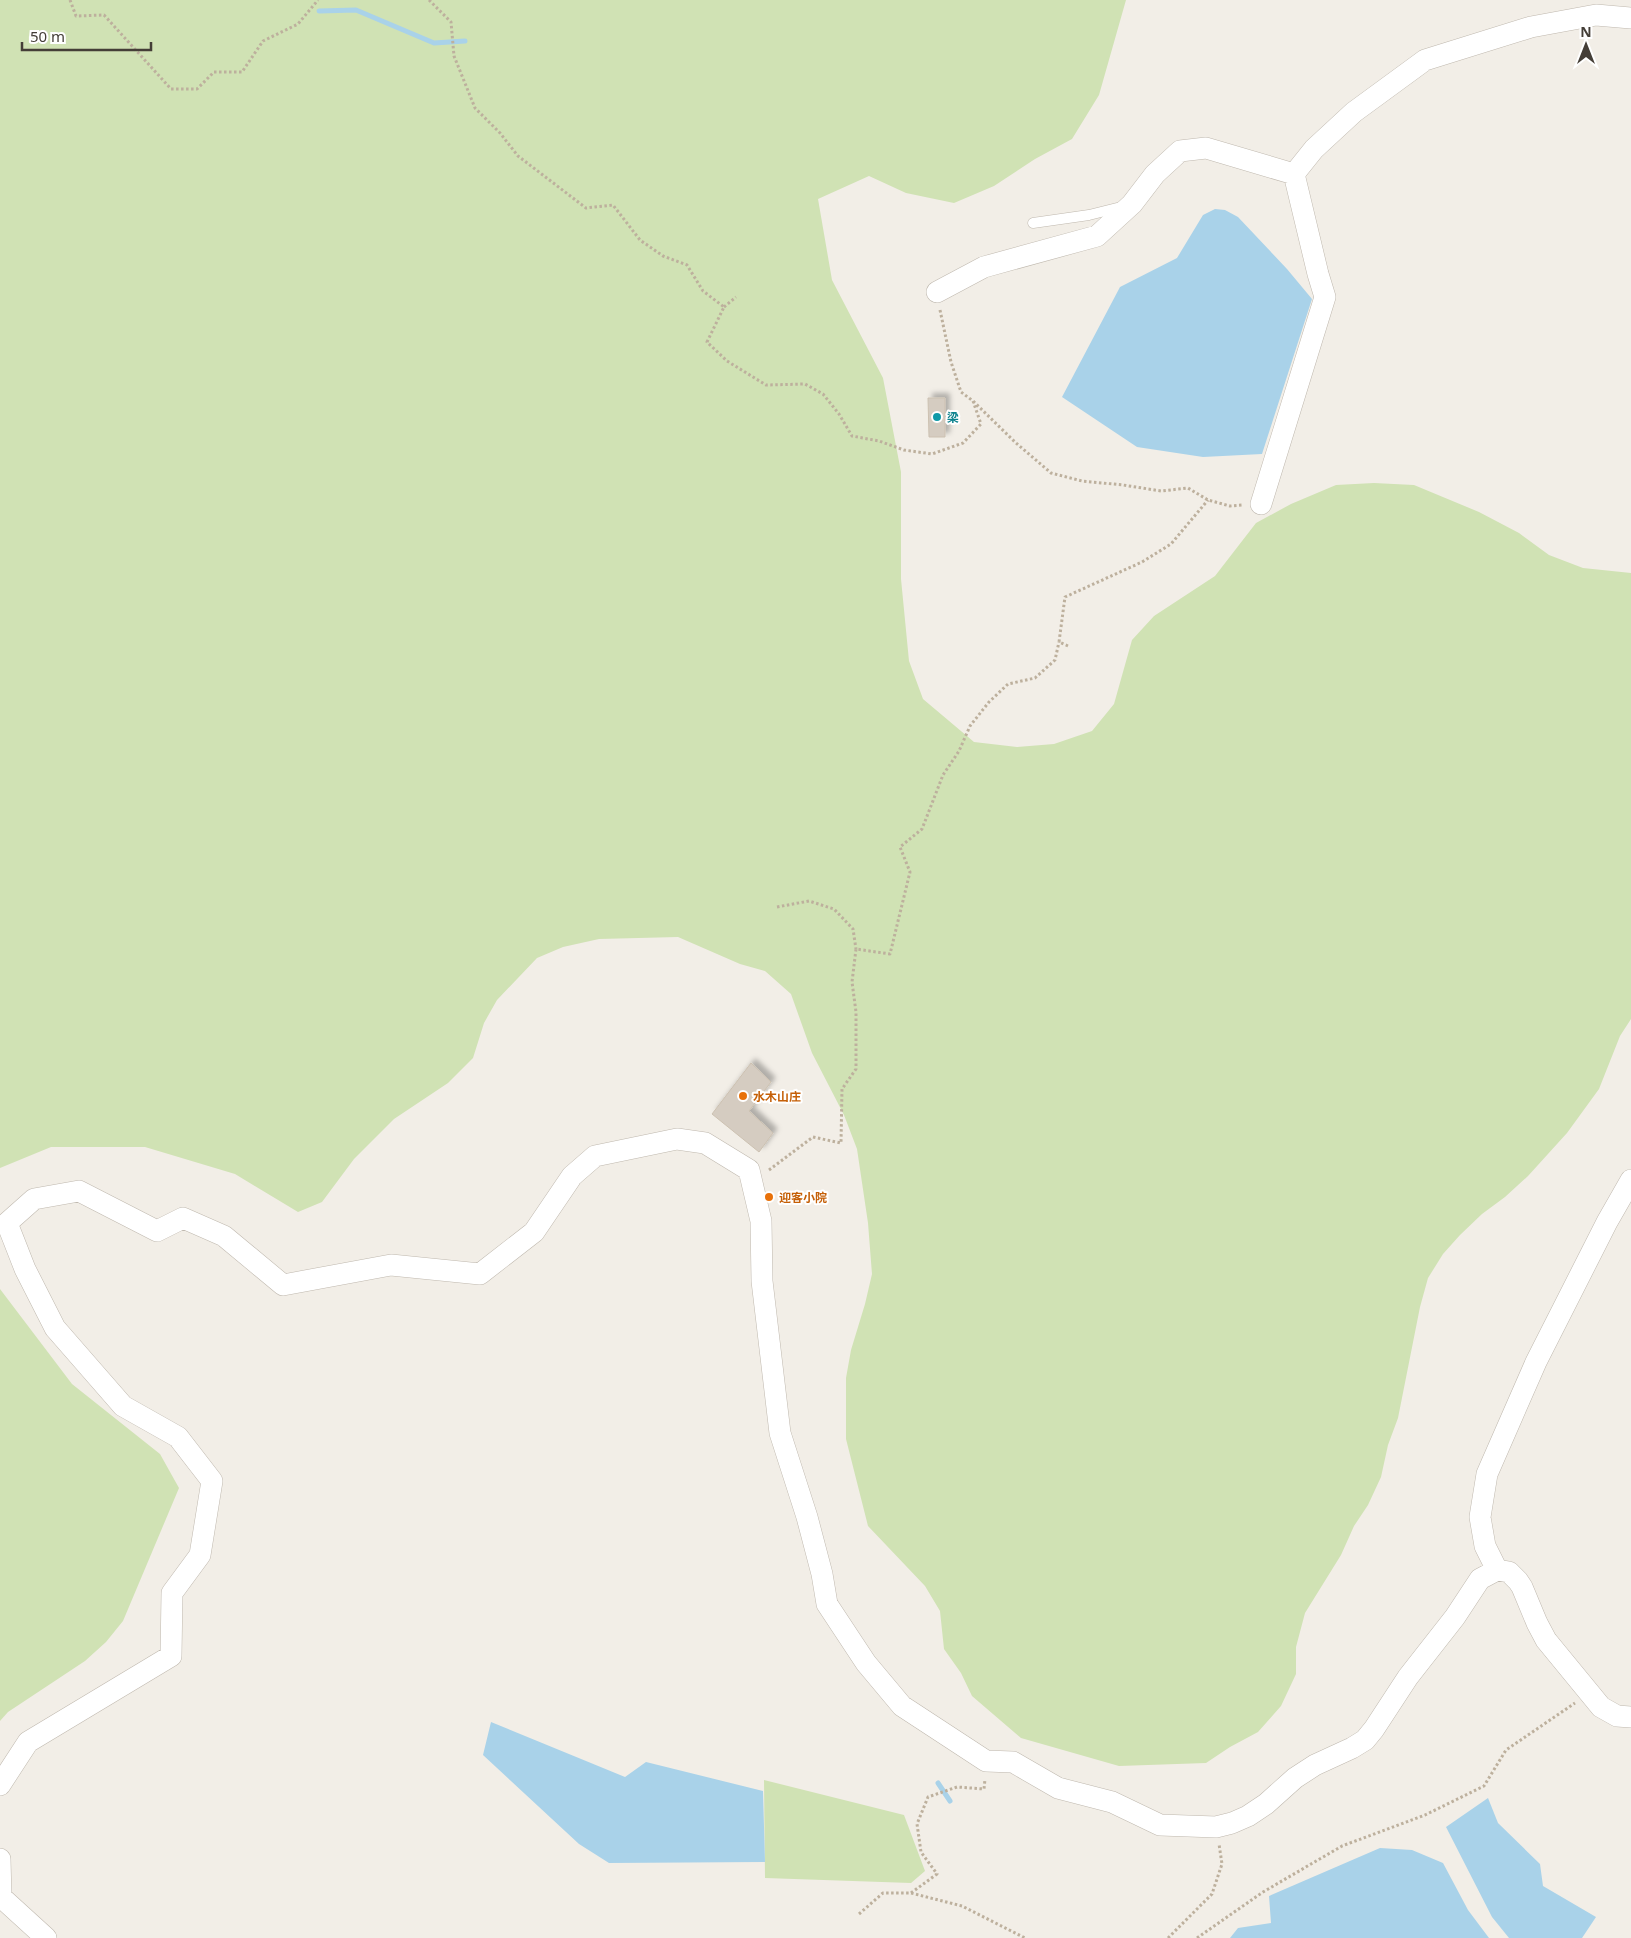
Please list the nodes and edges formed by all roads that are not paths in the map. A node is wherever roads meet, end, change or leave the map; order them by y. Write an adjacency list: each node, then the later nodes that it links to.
1 (1631, 18): 2 (street)
2 (1294, 174): 3 (street); 6 (street)
3 (1132, 204): 4 (lane); 5 (street)
4 (1033, 223)
5 (937, 292)
6 (1261, 504)
7 (1631, 1180): 8 (street)
8 (1497, 1570): 9 (street); 10 (street)
9 (1631, 1718)
10 (0, 1785)
11 (0, 1859): 12 (street)
12 (46, 1938)

